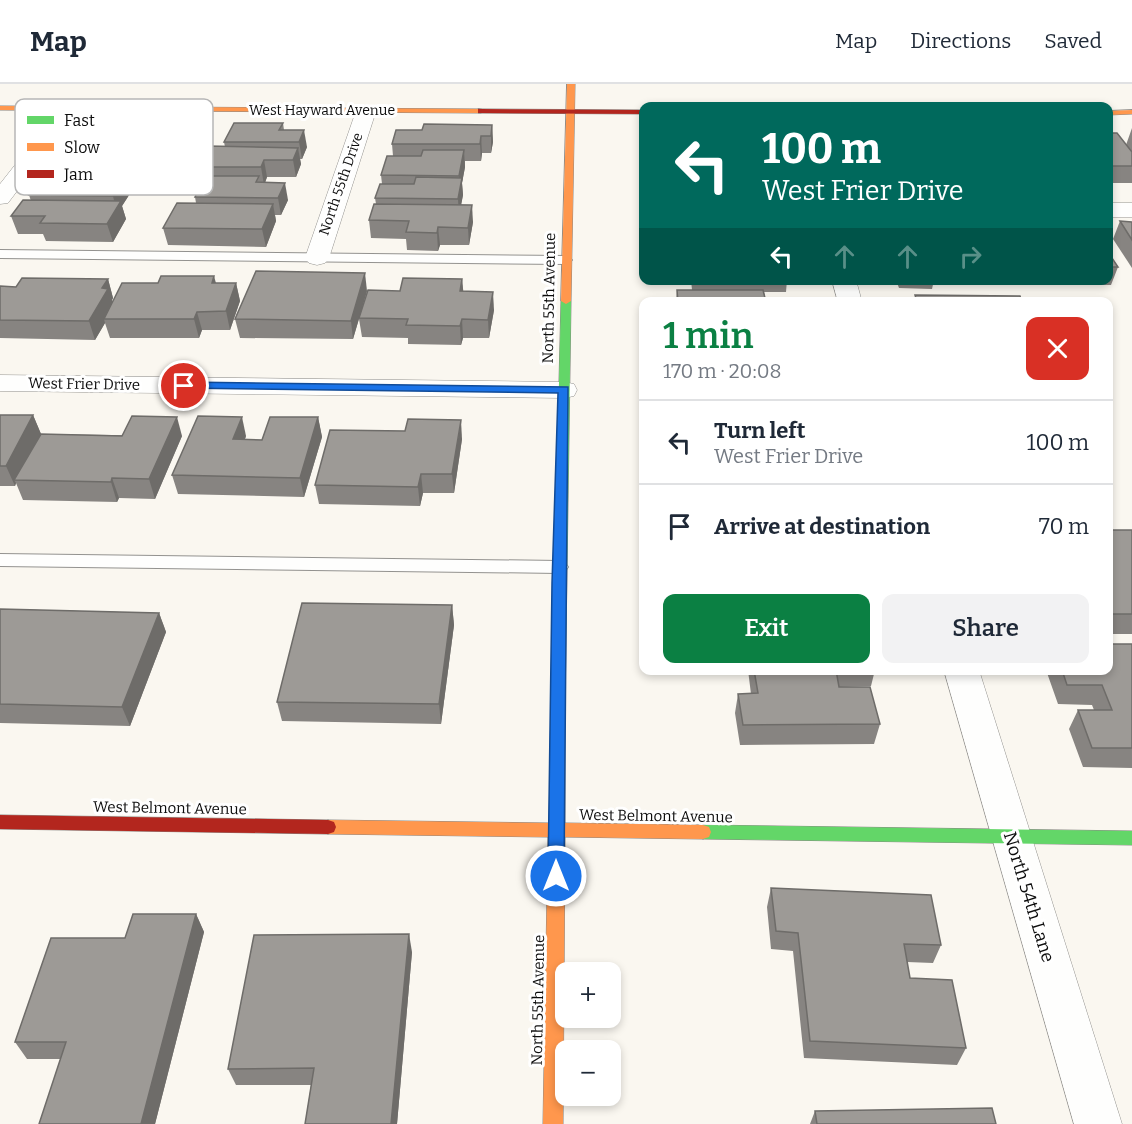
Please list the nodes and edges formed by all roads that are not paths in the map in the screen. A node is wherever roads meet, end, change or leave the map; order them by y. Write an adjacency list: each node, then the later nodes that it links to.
1 (571, 84): 4 (street, North 55th Avenue)
2 (213, 109): 3 (street, West Hayward Avenue)
3 (366, 111): 4 (street, West Hayward Avenue); 13 (street, North 55th Drive)
4 (570, 112): 5 (street, West Hayward Avenue); 14 (street, North 55th Avenue)
5 (639, 112)
6 (1132, 112): 7 (street)
7 (1113, 113)
8 (15, 179): 9 (street)
9 (0, 198)
10 (1113, 210): 11 (street)
11 (1132, 210)
12 (0, 254): 13 (lane)
13 (317, 258): 14 (lane)
14 (566, 260): 16 (street, North 55th Avenue)
15 (0, 383): 16 (street, West Frier Drive)
16 (564, 390): 18 (street, North 55th Avenue)
17 (0, 560): 18 (lane)
18 (559, 567): 21 (street, North 55th Avenue)
19 (962, 675): 22 (street, North 54th Lane)
20 (0, 822): 21 (street, West Belmont Avenue)
21 (556, 831): 22 (street, West Belmont Avenue); 24 (street, North 55th Avenue)
22 (1010, 837): 23 (street, West Belmont Avenue); 25 (street, North 54th Lane)
23 (1132, 838)
24 (553, 1124)
25 (1098, 1124)

